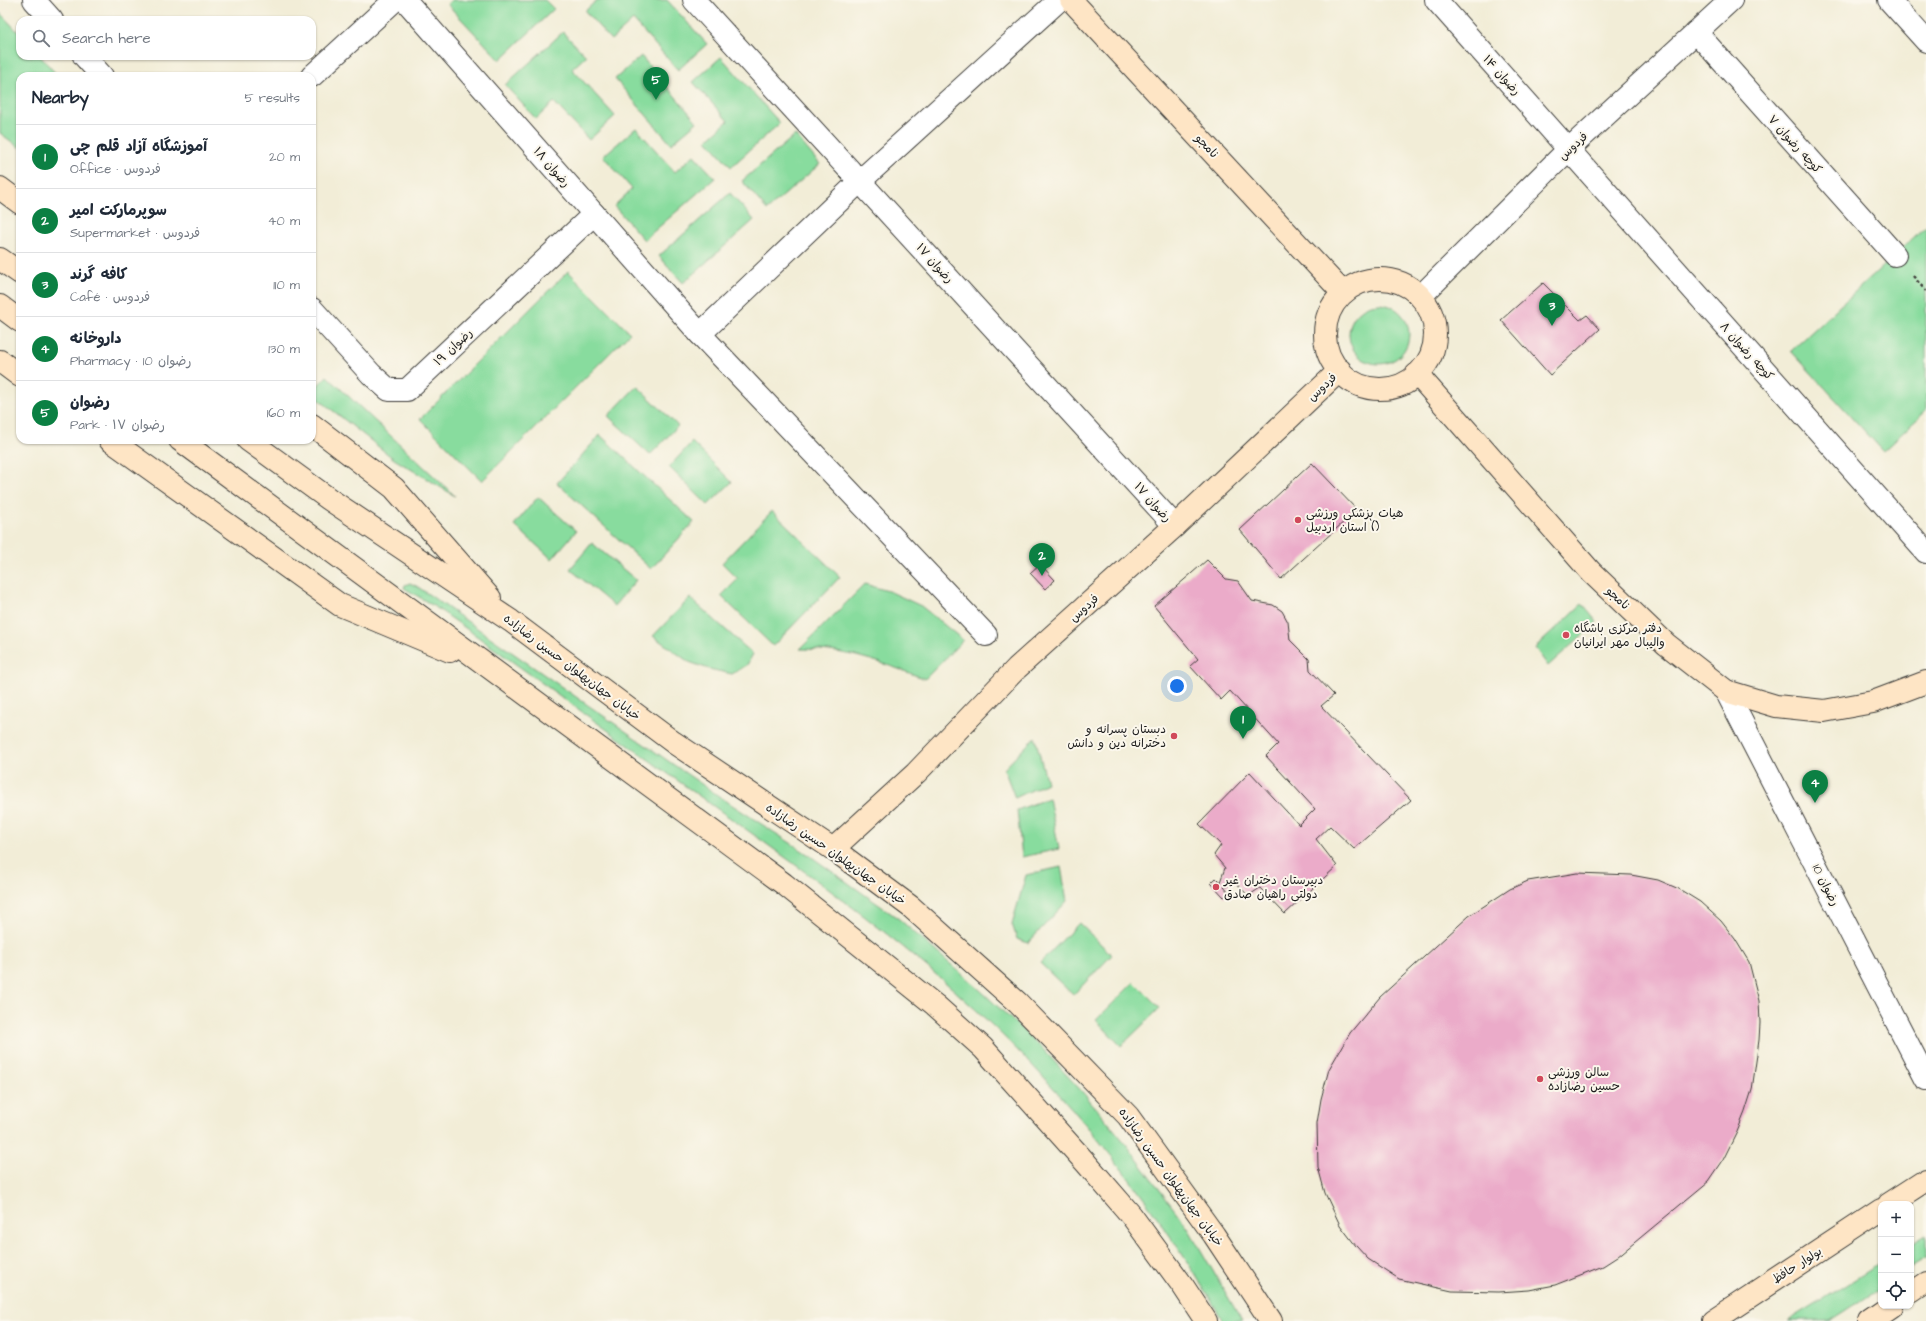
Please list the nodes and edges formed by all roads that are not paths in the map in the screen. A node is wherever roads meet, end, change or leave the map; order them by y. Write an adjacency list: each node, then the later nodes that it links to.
1 (34, 0): 10 (street)
2 (395, 0): 15 (street)
3 (405, 0): 20 (street, رضوان ۱۸)
4 (694, 0): 17 (street, رضوان ۱۷)
5 (1059, 0): 17 (street)
6 (1071, 0): 24 (main road, نامجو)
7 (1436, 0): 16 (street, رضوان ۱۴)
8 (1731, 0): 11 (street, فردوس)
9 (1889, 0): 12 (street)
10 (48, 16)
11 (1696, 32): 16 (street, فردوس); 21 (street, کوچه رضوان ۷)
12 (1926, 40)
13 (88, 60): 14 (street)
14 (98, 72)
15 (316, 72)
16 (1569, 149): 25 (street, فردوس); 39 (street, کوچه رضوان ۸)
17 (860, 181): 29 (street); 38 (street, رضوان ۱۷)
18 (0, 188): 19 (main road)
19 (16, 200)
20 (594, 214): 27 (street, رضوان ۱۹); 29 (street, رضوان ۱۸)
21 (1895, 255)
22 (0, 259): 23 (main road)
23 (16, 270)
24 (1343, 293): 25 (main road); 31 (main road)
25 (1420, 296): 33 (main road)
26 (0, 306): 28 (main road)
27 (316, 313)
28 (16, 318)
29 (700, 334): 41 (street, رضوان ۱۸)
30 (0, 362): 32 (main road)
31 (1340, 370): 33 (main road); 38 (main road, فردوس)
32 (16, 373)
33 (1418, 374): 44 (main road, نامجو)
34 (316, 428): 40 (main road)
35 (116, 444): 42 (main road)
36 (185, 444): 42 (main road)
37 (253, 444): 40 (main road, خیابان جهان‌پهلوان حسین رضا‌زاده)
38 (1175, 526): 45 (main road, فردوس)
39 (1926, 552)
40 (511, 621): 45 (main road, خیابان جهان‌پهلوان حسین رضا‌زاده)
41 (986, 635)
42 (482, 664): 53 (main road)
43 (1926, 682): 44 (main road, نامجو)
44 (1726, 691): 46 (street, رضوان 10)
45 (833, 849): 54 (main road, خیابان جهان‌پهلوان حسین رضا‌زاده)
46 (1926, 1079)
47 (1926, 1180): 48 (main road)
48 (1894, 1201)
49 (1878, 1212): 55 (main road, بولوار حافظ)
50 (1926, 1282): 51 (main road)
51 (1914, 1290)
52 (1887, 1309): 56 (main road)
53 (1206, 1321)
54 (1271, 1321)
55 (1713, 1321)
56 (1869, 1321)

